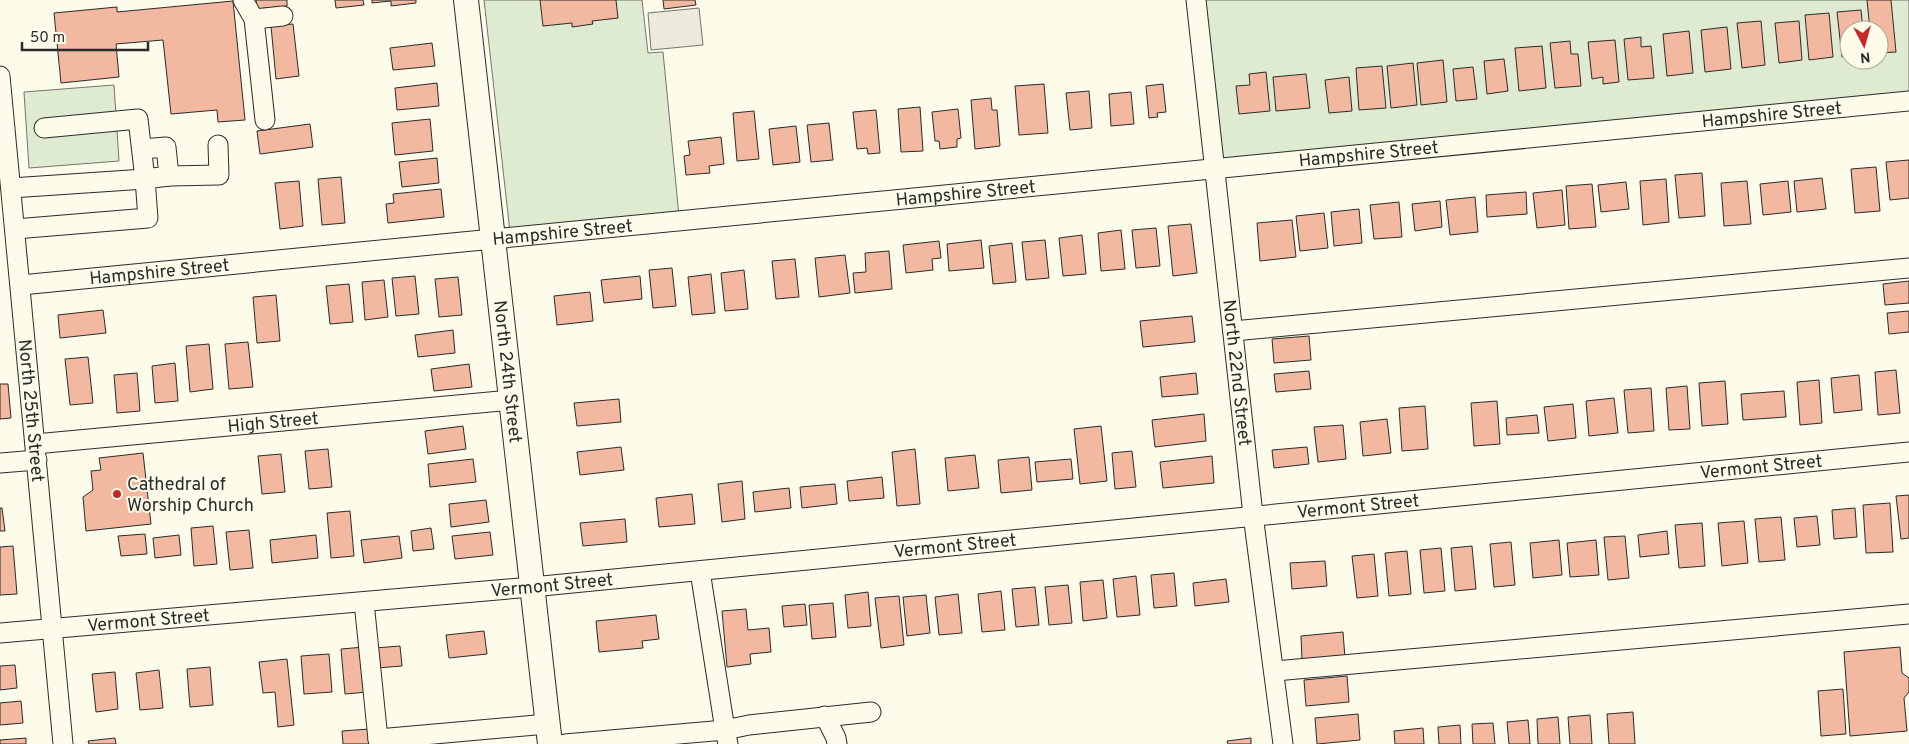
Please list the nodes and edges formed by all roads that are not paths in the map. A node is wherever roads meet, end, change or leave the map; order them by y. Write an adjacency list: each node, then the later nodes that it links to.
1 (243, 0): 5 (street)
2 (466, 0): 17 (main road, North 24th Street)
3 (1196, 0): 12 (street, North 22nd Street)
4 (283, 16): 5 (street)
5 (254, 19): 8 (street)
6 (0, 76): 15 (street, North 25th Street)
7 (1909, 101): 12 (street, Hampshire Street)
8 (265, 120)
9 (44, 128): 11 (street)
10 (218, 145): 13 (street)
11 (142, 149): 13 (street); 14 (street)
12 (1214, 168): 17 (street, Hampshire Street); 20 (street, North 22nd Street)
13 (169, 176): 14 (street)
14 (145, 179): 15 (street); 16 (street)
15 (7, 182): 16 (street, North 25th Street)
16 (15, 229): 19 (street, North 25th Street)
17 (492, 238): 19 (street, Hampshire Street); 21 (main road, North 24th Street)
18 (1909, 268): 20 (street)
19 (20, 284): 22 (street, North 25th Street)
20 (1233, 331): 25 (street, North 22nd Street)
21 (511, 400): 22 (street, High Street); 27 (main road, North 24th Street)
22 (36, 452): 24 (street, High Street); 30 (street, North 25th Street)
23 (1909, 452): 25 (street, Vermont Street)
24 (0, 463)
25 (1253, 515): 26 (street, Vermont Street); 32 (street, North 22nd Street)
26 (700, 571): 27 (street, Vermont Street); 37 (street)
27 (532, 587): 28 (street, Vermont Street); 35 (main road, North 24th Street)
28 (364, 602): 30 (street, Vermont Street); 39 (street)
29 (1909, 614): 32 (street)
30 (52, 629): 31 (street, Vermont Street); 41 (street, North 25th Street)
31 (0, 633)
32 (1275, 671): 44 (street, North 22nd Street)
33 (871, 712): 34 (street)
34 (824, 716): 37 (street); 43 (street)
35 (549, 734): 36 (street)
36 (478, 737): 39 (street)
37 (726, 737): 38 (street)
38 (659, 740): 40 (street)
39 (379, 742)
40 (602, 742): 42 (street)
41 (63, 744)
42 (565, 744)
43 (837, 744)
44 (1283, 744)

